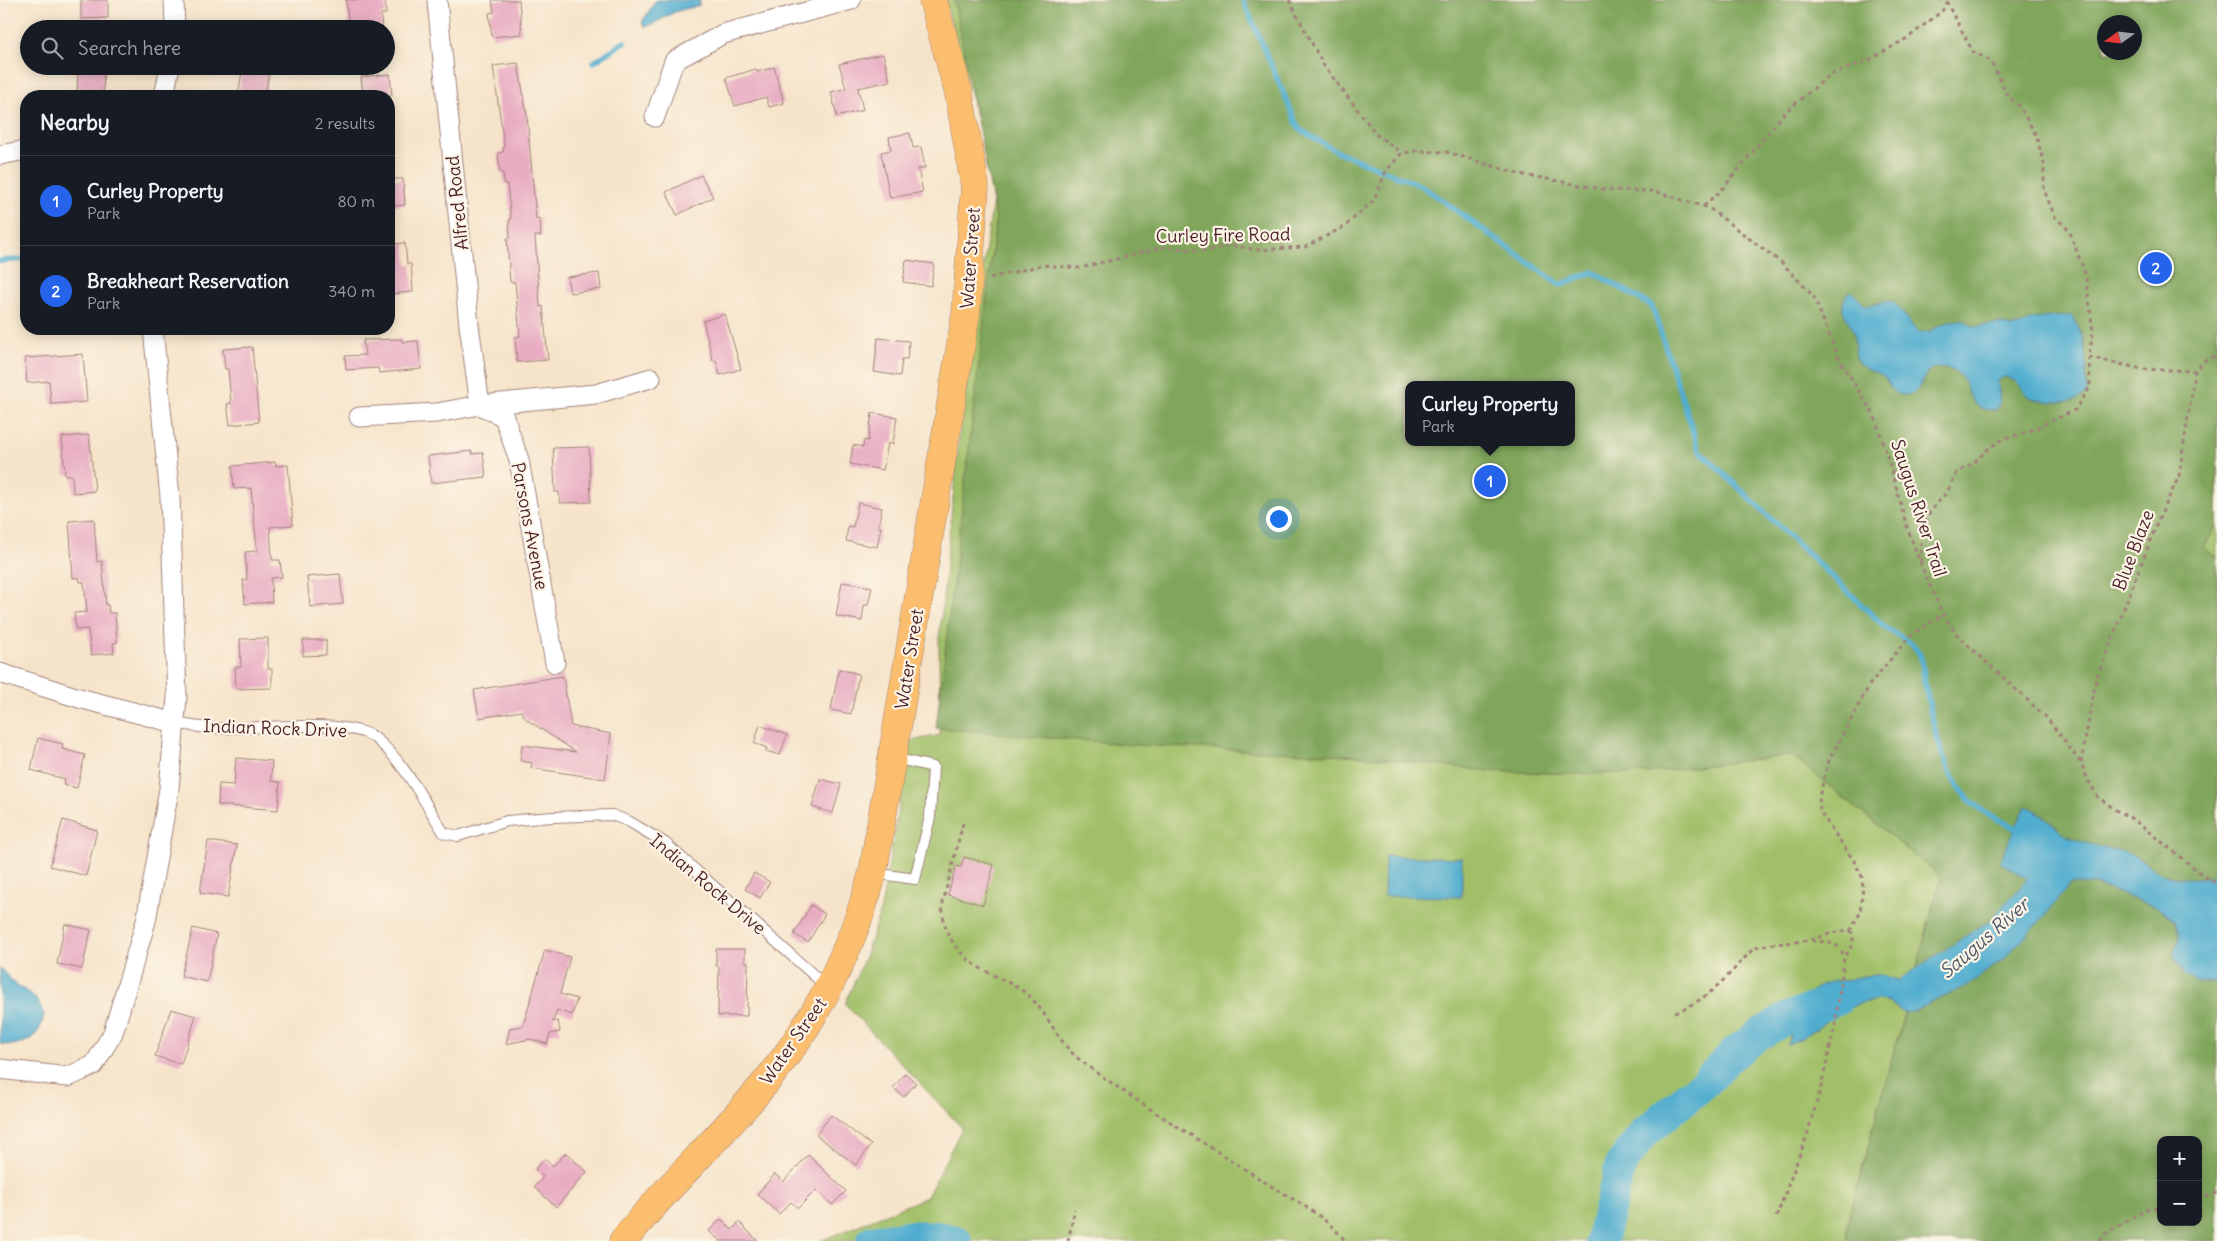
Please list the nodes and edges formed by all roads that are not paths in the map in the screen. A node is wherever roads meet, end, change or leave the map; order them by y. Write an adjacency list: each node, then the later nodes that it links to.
1 (174, 0): 5 (street)
2 (437, 0): 13 (street, Alfred Road)
3 (851, 0): 8 (street)
4 (933, 0): 18 (main road, Water Street)
5 (175, 20)
6 (168, 75): 7 (street)
7 (165, 90)
8 (655, 117)
9 (20, 151): 10 (street)
10 (0, 155)
11 (154, 335): 17 (street)
12 (651, 378): 13 (street)
13 (480, 405): 14 (street); 15 (street, Parsons Avenue)
14 (359, 416)
15 (555, 663)
16 (0, 673): 17 (street)
17 (175, 724): 20 (lane, Indian Rock Drive); 21 (street)
18 (894, 758): 19 (main road, Water Street); 19 (lane)
19 (873, 872): 20 (main road, Water Street)
20 (829, 989): 22 (main road, Water Street)
21 (0, 1070)
22 (623, 1241)

